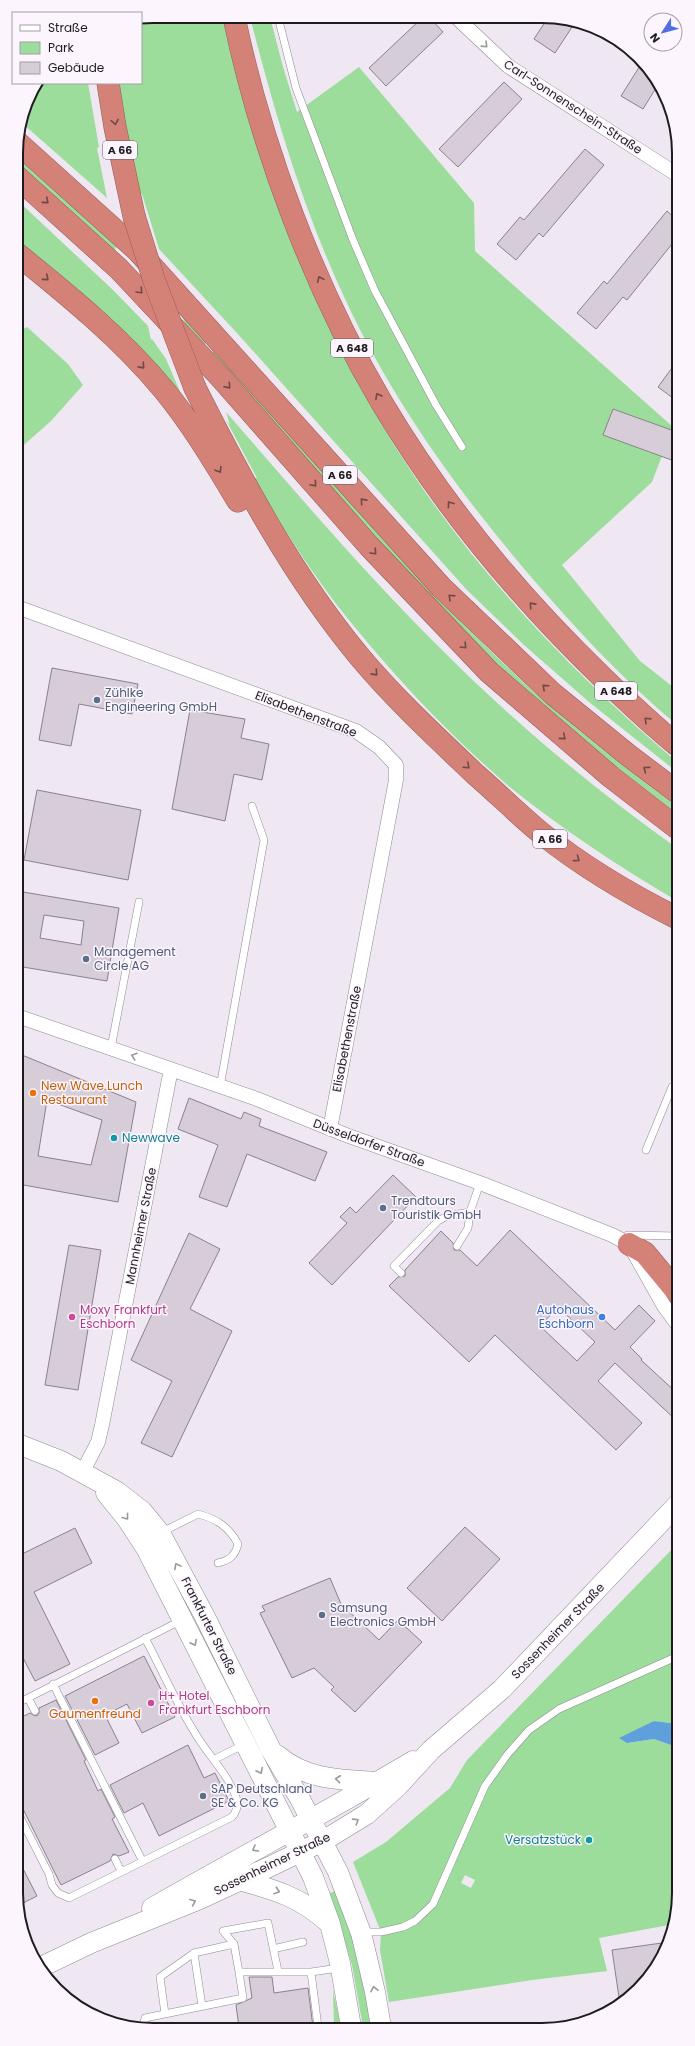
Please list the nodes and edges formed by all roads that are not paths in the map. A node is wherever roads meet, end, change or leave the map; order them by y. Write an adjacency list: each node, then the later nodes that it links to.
1 (236, 23): 12 (highway, A 648, one-way to 1)
2 (280, 23): 9 (lane)
3 (462, 23): 6 (street, Carl-Sonnenschein-Straße, one-way to 6)
4 (108, 84): 11 (highway, A 66, one-way to 11, bridge)
5 (23, 147): 13 (highway, A 66, one-way to 5)
6 (672, 171)
7 (23, 182): 15 (highway, A 66, one-way to 15)
8 (23, 259): 11 (highway, one-way to 11)
9 (462, 447)
10 (23, 609): 23 (street, Elisabethenstraße)
11 (359, 656): 17 (highway, A 66, one-way to 17)
12 (672, 741)
13 (672, 788)
14 (252, 806): 21 (lane)
15 (672, 824)
16 (139, 902): 19 (lane)
17 (672, 916)
18 (23, 1018): 19 (street, Düsseldorfer Straße)
19 (111, 1048): 20 (street, Düsseldorfer Straße, one-way to 19)
20 (171, 1069): 21 (street, Düsseldorfer Straße); 34 (street, Mannheimer Straße)
21 (220, 1086): 23 (street, Düsseldorfer Straße)
22 (672, 1087): 24 (lane)
23 (330, 1129): 25 (street, Düsseldorfer Straße)
24 (646, 1150)
25 (480, 1183): 26 (lane); 28 (street, Düsseldorfer Straße)
26 (470, 1212): 29 (lane); 30 (lane)
27 (672, 1236): 28 (lane)
28 (620, 1240): 31 (highway); 32 (street)
29 (456, 1246)
30 (401, 1273)
31 (672, 1286)
32 (672, 1317)
33 (23, 1446): 34 (street, Frankfurter Straße)
34 (86, 1476): 36 (street, Frankfurter Straße); 38 (street, Frankfurter Straße, one-way to 38)
35 (672, 1510): 47 (street, Sossenheimer Straße)
36 (160, 1533): 37 (lane); 46 (street, Frankfurter Straße, one-way to 36)
37 (218, 1563)
38 (182, 1620): 39 (lane); 45 (street, Frankfurter Straße, one-way to 45)
39 (146, 1638): 41 (lane); 48 (lane)
40 (672, 1659): 60 (lane)
41 (53, 1684): 42 (lane); 56 (lane)
42 (28, 1698): 43 (lane); 44 (lane)
43 (23, 1700)
44 (35, 1711)
45 (246, 1744): 48 (lane); 52 (street, Frankfurter Straße, one-way to 52)
46 (271, 1750): 49 (street, one-way to 46); 50 (street, Frankfurter Straße)
47 (431, 1750): 49 (street, Sossenheimer Straße); 53 (street, Sossenheimer Straße, one-way to 47)
48 (215, 1759): 56 (lane)
49 (377, 1782): 50 (street, Sossenheimer Straße)
50 (311, 1820): 52 (street, Sossenheimer Straße); 53 (street, Frankfurter Straße)
51 (23, 1824): 57 (lane)
52 (290, 1831): 54 (street, Frankfurter Straße); 62 (street, Sossenheimer Straße, one-way to 62)
53 (323, 1841): 54 (street, Sossenheimer Straße); 60 (street, Frankfurter Straße)
54 (301, 1852): 58 (street, Sossenheimer Straße); 59 (street, Frankfurter Straße)
55 (115, 1859): 57 (lane)
56 (142, 1860): 57 (lane)
57 (121, 1871)
58 (239, 1880): 59 (street, one-way to 59); 62 (street, Sossenheimer Straße, one-way to 58)
59 (330, 1924): 67 (street, Frankfurter Straße)
60 (361, 1932): 76 (street, Frankfurter Straße, one-way to 60)
61 (303, 1942): 64 (lane)
62 (92, 1943): 66 (street, Sossenheimer Straße)
63 (234, 1944): 64 (lane); 65 (lane); 69 (lane)
64 (273, 1949): 68 (lane)
65 (194, 1953): 71 (lane); 72 (lane)
66 (45, 1965)
67 (341, 1968): 70 (lane); 75 (street, Frankfurter Straße)
68 (278, 1971): 69 (lane); 70 (lane)
69 (239, 1972): 71 (lane)
70 (311, 1972): 74 (lane)
71 (202, 2006): 72 (lane)
72 (165, 2014): 73 (lane)
73 (144, 2022)
74 (317, 2023)
75 (350, 2023)
76 (380, 2023)

